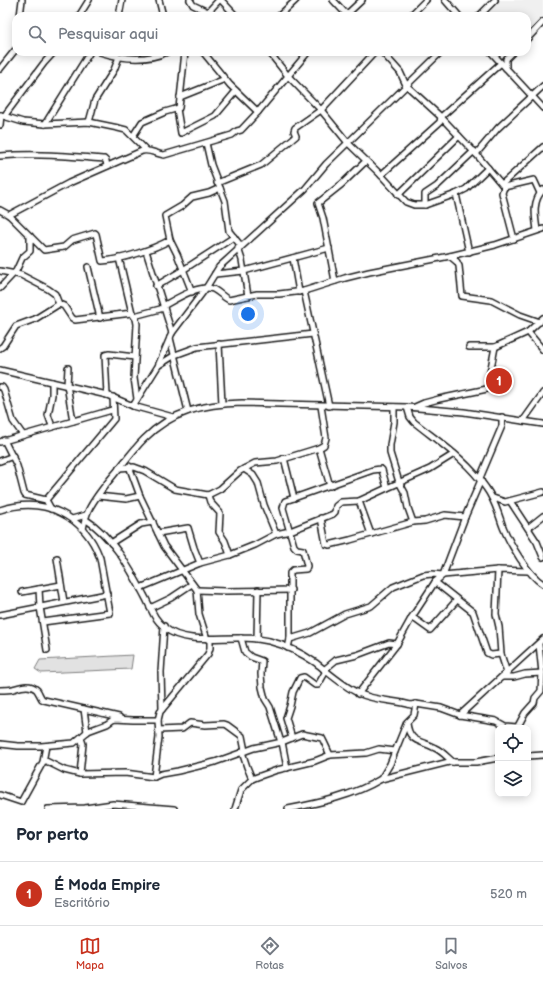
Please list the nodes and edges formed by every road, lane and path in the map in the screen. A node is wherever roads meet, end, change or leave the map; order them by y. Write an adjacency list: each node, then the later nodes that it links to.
1 (22, 0): 13 (street)
2 (89, 0): 14 (street)
3 (122, 0): 15 (street)
4 (159, 0): 16 (street)
5 (190, 0): 6 (street)
6 (220, 0): 17 (street)
7 (296, 0): 18 (street)
8 (333, 0): 19 (street)
9 (362, 0): 20 (street)
10 (426, 0): 21 (street)
11 (445, 0): 22 (street)
12 (495, 0): 23 (street)
13 (20, 12)
14 (82, 12)
15 (120, 12)
16 (162, 12)
17 (232, 12)
18 (283, 12)
19 (344, 12)
20 (351, 12)
21 (414, 12)
22 (456, 12)
23 (482, 12)
24 (543, 22): 25 (street)
25 (531, 35)
26 (12, 54): 42 (street)
27 (50, 56): 55 (street)
28 (88, 56): 58 (street)
29 (116, 56): 57 (street)
30 (120, 56): 31 (street)
31 (155, 56)
32 (185, 56): 49 (street)
33 (206, 56): 45 (street)
34 (272, 56): 44 (street)
35 (305, 56): 44 (street)
36 (371, 56): 53 (street)
37 (386, 56): 46 (street)
38 (437, 56): 46 (street)
39 (495, 56): 41 (street)
40 (509, 56): 43 (street)
41 (501, 63): 43 (street); 56 (street)
42 (0, 69)
43 (506, 69): 50 (street)
44 (288, 76): 53 (street); 54 (street)
45 (225, 79): 48 (street); 49 (street)
46 (406, 85): 56 (street); 63 (street)
47 (543, 86): 50 (street)
48 (236, 91): 52 (street); 54 (street)
49 (180, 97): 52 (street)
50 (532, 97): 51 (street); 66 (street)
51 (543, 108)
52 (177, 109): 60 (street)
53 (321, 110): 63 (street); 72 (street)
54 (258, 112): 62 (street)
55 (2, 115): 58 (street); 59 (street)
56 (441, 117): 61 (street); 71 (street)
57 (89, 122): 58 (street); 60 (street)
58 (45, 124)
59 (0, 125)
60 (133, 136): 65 (street)
61 (459, 136): 66 (street); 76 (street)
62 (206, 143): 65 (street); 72 (street)
63 (348, 143): 68 (street); 86 (street)
64 (543, 147): 73 (street)
65 (146, 150): 69 (street)
66 (475, 152): 70 (street); 77 (street)
67 (0, 156): 69 (street)
68 (366, 161): 71 (street); 87 (street)
69 (107, 166): 79 (street)
70 (488, 168): 73 (street); 75 (street)
71 (381, 175): 76 (street)
72 (218, 186): 83 (street); 85 (street)
73 (503, 186): 74 (street); 84 (street)
74 (542, 192): 81 (street)
75 (456, 194): 77 (street); 89 (street)
76 (398, 195): 77 (street)
77 (425, 205)
78 (0, 210): 79 (street)
79 (9, 215): 82 (street)
80 (543, 229): 81 (street)
81 (537, 230): 84 (street)
82 (30, 236): 91 (street); 97 (street)
83 (234, 237): 86 (street); 94 (street)
84 (514, 239): 89 (street)
85 (170, 240): 88 (street); 94 (street)
86 (240, 247): 96 (street); 98 (street)
87 (329, 248): 92 (street); 99 (street)
88 (146, 251): 91 (street); 100 (street)
89 (469, 252): 90 (street)
90 (450, 256): 99 (street); 110 (street)
91 (119, 258): 108 (street)
92 (293, 258): 96 (street); 103 (street)
93 (88, 267): 109 (street)
94 (183, 270): 100 (street); 104 (street)
95 (0, 271): 97 (street)
96 (244, 271): 98 (street); 105 (street)
97 (14, 273): 101 (street); 106 (street)
98 (215, 274): 102 (street)
99 (335, 281): 103 (street)
100 (156, 286): 107 (street)
101 (0, 288)
102 (206, 288): 104 (street); 105 (street); 113 (street)
103 (301, 291): 105 (street); 112 (street)
104 (192, 292): 107 (street)
105 (248, 296)
106 (59, 304): 109 (street); 116 (street)
107 (164, 307): 108 (street); 113 (street)
108 (133, 314): 109 (street); 120 (street)
109 (100, 318)
110 (541, 320): 111 (street)
111 (528, 332): 117 (street); 118 (street)
112 (313, 334): 114 (street); 133 (street)
113 (171, 336): 119 (street); 121 (street)
114 (219, 344): 119 (street); 130 (street)
115 (469, 347): 117 (street)
116 (0, 348)
117 (496, 348): 136 (street)
118 (543, 350)
119 (175, 355): 121 (street); 138 (street)
120 (135, 357): 128 (street); 129 (street)
121 (158, 366): 129 (street)
122 (68, 368): 125 (street)
123 (0, 370): 124 (street)
124 (52, 382): 125 (street); 144 (street)
125 (67, 385): 128 (street); 141 (street)
126 (0, 387): 145 (street)
127 (543, 393): 142 (street)
128 (110, 396): 131 (street); 137 (street)
129 (137, 399): 131 (street)
130 (222, 404): 132 (street); 138 (street)
131 (133, 406): 139 (street)
132 (321, 406): 133 (street); 147 (street)
133 (329, 406): 134 (street)
134 (394, 407): 135 (street); 157 (street)
135 (407, 407): 136 (street); 148 (street)
136 (414, 408): 140 (street)
137 (112, 410): 141 (street); 166 (street)
138 (188, 411): 139 (street)
139 (173, 417): 151 (street)
140 (502, 418): 142 (street); 156 (street)
141 (73, 421): 144 (street)
142 (523, 421): 143 (street)
143 (543, 424)
144 (52, 426): 145 (street)
145 (23, 435): 146 (street)
146 (2, 441): 149 (street)
147 (319, 448): 150 (street); 158 (street)
148 (454, 454): 156 (street); 157 (street)
149 (13, 456): 152 (street); 166 (street)
150 (284, 458): 155 (street); 164 (street)
151 (127, 459): 153 (street); 154 (street)
152 (0, 461)
153 (119, 468): 154 (street); 162 (street)
154 (129, 468): 161 (street); 163 (street)
155 (244, 469): 161 (street); 182 (street)
156 (480, 479): 165 (street); 173 (street)
157 (399, 482): 159 (street); 177 (street)
158 (330, 486): 159 (street); 164 (street)
159 (386, 488): 168 (street)
160 (543, 492): 167 (street)
161 (208, 495): 185 (street)
162 (98, 496): 163 (street); 172 (street)
163 (140, 496): 176 (street)
164 (294, 498): 180 (street)
165 (493, 498): 167 (street); 191 (street)
166 (46, 500): 169 (street)
167 (510, 501): 178 (street)
168 (359, 502): 174 (street); 183 (street)
169 (52, 509): 170 (street); 175 (street)
170 (0, 510)
171 (543, 516): 178 (street)
172 (86, 517): 175 (street); 179 (street); 184 (street)
173 (465, 517): 177 (street); 192 (street)
174 (321, 518): 180 (street); 183 (street)
175 (72, 519): 179 (street)
176 (153, 522): 181 (street); 184 (street)
177 (413, 522): 183 (street)
178 (528, 528): 186 (street)
179 (83, 529): 203 (street)
180 (290, 531): 182 (street); 201 (street)
181 (158, 533): 188 (street); 189 (street)
182 (276, 534): 185 (street)
183 (371, 534)
184 (111, 543): 197 (street)
185 (230, 555): 188 (street)
186 (543, 557)
187 (57, 558): 196 (street)
188 (200, 563): 189 (street)
189 (182, 570): 194 (street); 197 (street)
190 (498, 570): 191 (street); 192 (street); 220 (street)
191 (528, 571): 195 (street)
192 (443, 575): 193 (street); 215 (street)
193 (435, 582): 204 (street); 209 (street)
194 (192, 584): 199 (street); 207 (street)
195 (543, 584)
196 (61, 585): 198 (street); 205 (street)
197 (140, 588): 207 (street)
198 (39, 589): 202 (street); 206 (street)
199 (197, 590): 200 (street); 213 (street)
200 (258, 590): 201 (street); 214 (street)
201 (291, 590): 215 (street)
202 (22, 592)
203 (107, 594): 205 (street); 210 (street)
204 (457, 600): 209 (street); 220 (street)
205 (64, 602): 206 (street)
206 (40, 607): 208 (street); 210 (street)
207 (150, 608): 211 (street)
208 (0, 615)
209 (412, 617): 217 (street)
210 (43, 622): 219 (street)
211 (164, 626): 213 (street); 228 (street)
212 (241, 638): 213 (street); 214 (street); 239 (street)
213 (208, 639): 228 (street)
214 (257, 639): 218 (street)
215 (290, 639): 218 (street)
216 (541, 642): 222 (street); 223 (street)
217 (397, 644): 221 (street); 225 (street)
218 (288, 648): 221 (street)
219 (47, 650)
220 (501, 654): 223 (street)
221 (325, 671): 225 (street); 238 (street)
222 (542, 673): 223 (street); 234 (street)
223 (505, 675): 229 (street)
224 (0, 690): 227 (street)
225 (358, 694): 226 (street)
226 (416, 704): 229 (street); 232 (street)
227 (84, 709): 230 (street); 236 (street)
228 (162, 709): 231 (street)
229 (460, 715): 233 (street)
230 (133, 720): 231 (street); 236 (street)
231 (158, 720): 235 (street)
232 (407, 722): 242 (street); 249 (street)
233 (503, 725)
234 (519, 725)
235 (159, 730): 243 (street); 252 (street)
236 (87, 732): 237 (street)
237 (81, 738): 241 (street); 251 (street)
238 (292, 738): 239 (street); 244 (street)
239 (282, 742): 243 (street); 250 (street)
240 (0, 744): 241 (street)
241 (46, 746): 248 (street)
242 (395, 751): 244 (street); 254 (street)
243 (244, 752): 252 (street); 253 (street)
244 (330, 755): 250 (street)
245 (543, 755): 246 (street)
246 (531, 756)
247 (495, 759): 249 (street)
248 (44, 760): 251 (street); 255 (street)
249 (453, 762): 254 (street)
250 (287, 768): 253 (street)
251 (80, 774): 252 (street)
252 (154, 777)
253 (252, 779): 259 (street)
254 (381, 780): 260 (street)
255 (0, 795)
256 (140, 808): 257 (street); 258 (street)
257 (48, 809)
258 (174, 809)
259 (235, 809)
260 (288, 809)

